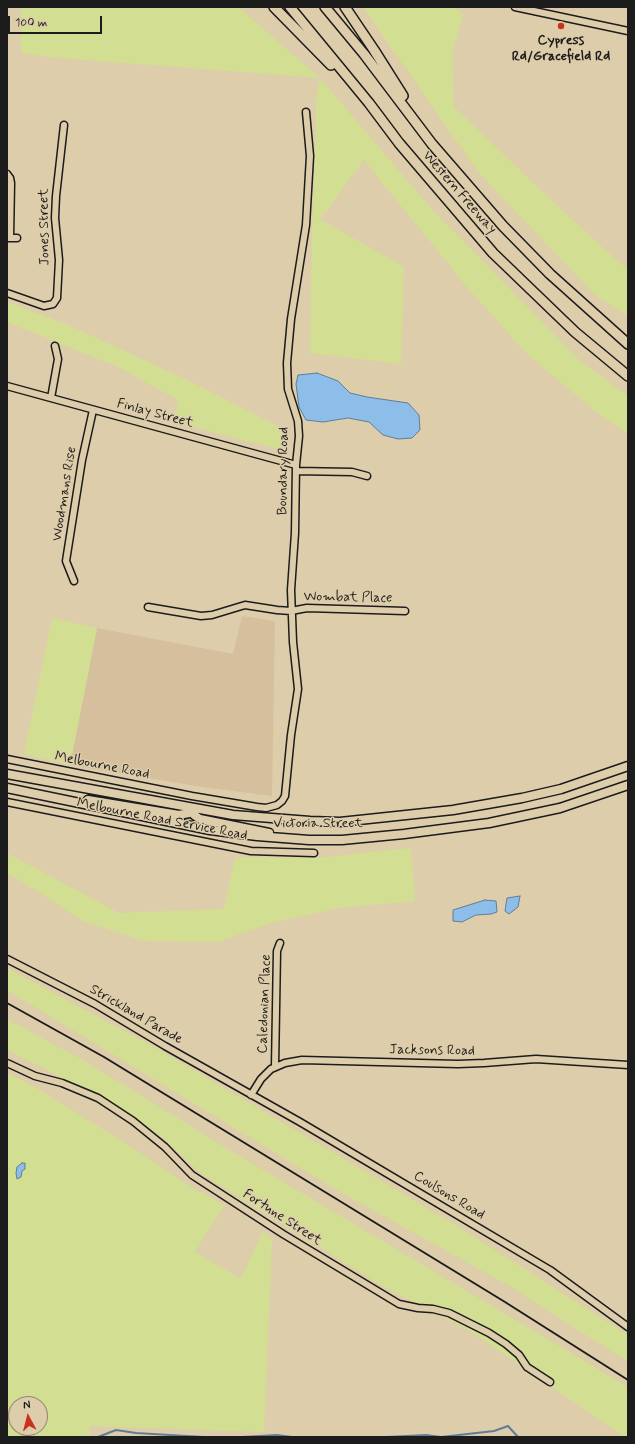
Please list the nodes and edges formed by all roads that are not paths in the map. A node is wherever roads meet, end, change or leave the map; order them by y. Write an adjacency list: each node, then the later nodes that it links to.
1 (274, 7): 7 (highway)
2 (290, 7): 7 (highway, Western Freeway)
3 (325, 7): 10 (highway, Western Freeway)
4 (345, 7): 10 (highway)
5 (515, 7): 6 (street)
6 (628, 31)
7 (369, 103): 16 (highway, Western Freeway)
8 (306, 112): 20 (street, Boundary Road)
9 (64, 126): 13 (street, Jones Street)
10 (432, 144): 14 (highway, Western Freeway)
11 (7, 174): 12 (street)
12 (11, 238)
13 (7, 293)
14 (628, 344)
15 (55, 346): 18 (street)
16 (628, 376)
17 (7, 386): 18 (street, Finlay Street)
18 (51, 398): 19 (street, Finlay Street)
19 (93, 410): 20 (street, Finlay Street); 22 (street, Woodmans Rise)
20 (296, 468): 21 (street, Finlay Street); 24 (street, Boundary Road)
21 (367, 476)
22 (74, 581)
23 (148, 606): 24 (street, Wombat Place)
24 (291, 611): 25 (street, Wombat Place); 33 (street, Boundary Road)
25 (405, 611)
26 (7, 759): 31 (street, Melbourne Road)
27 (628, 766): 34 (main road, Victoria Street)
28 (7, 774): 34 (main road, Victoria Street)
29 (628, 785): 35 (main road, Victoria Street)
30 (7, 788): 34 (main road); 35 (main road, Victoria Street)
31 (192, 796): 33 (street, Melbourne Road); 34 (street)
32 (7, 802): 36 (street, Melbourne Road Service Road)
33 (277, 805)
34 (192, 808): 35 (main road)
35 (304, 840)
36 (314, 853)
37 (280, 943): 41 (street, Caledonian Place)
38 (7, 959): 42 (street, Strickland Parade)
39 (7, 1063): 44 (street, Fortune Street)
40 (628, 1065): 41 (street, Jacksons Road)
41 (275, 1067): 42 (street, Jacksons Road)
42 (251, 1095): 43 (street, Coulsons Road)
43 (628, 1327)
44 (550, 1382)

